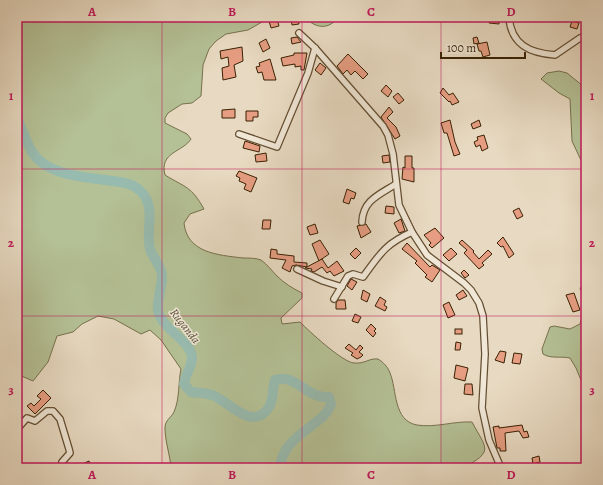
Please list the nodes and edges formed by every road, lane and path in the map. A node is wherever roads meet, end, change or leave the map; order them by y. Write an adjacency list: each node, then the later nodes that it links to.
1 (509, 17): 3 (street)
2 (299, 32): 4 (street)
3 (586, 37)
4 (316, 48): 5 (street); 6 (street)
5 (239, 134)
6 (396, 184): 7 (street); 8 (street)
7 (362, 222)
8 (412, 232): 10 (street); 14 (street)
9 (297, 270): 10 (street)
10 (342, 286): 11 (street)
11 (334, 299)
12 (17, 429): 13 (street)
13 (61, 468)
14 (501, 468)

